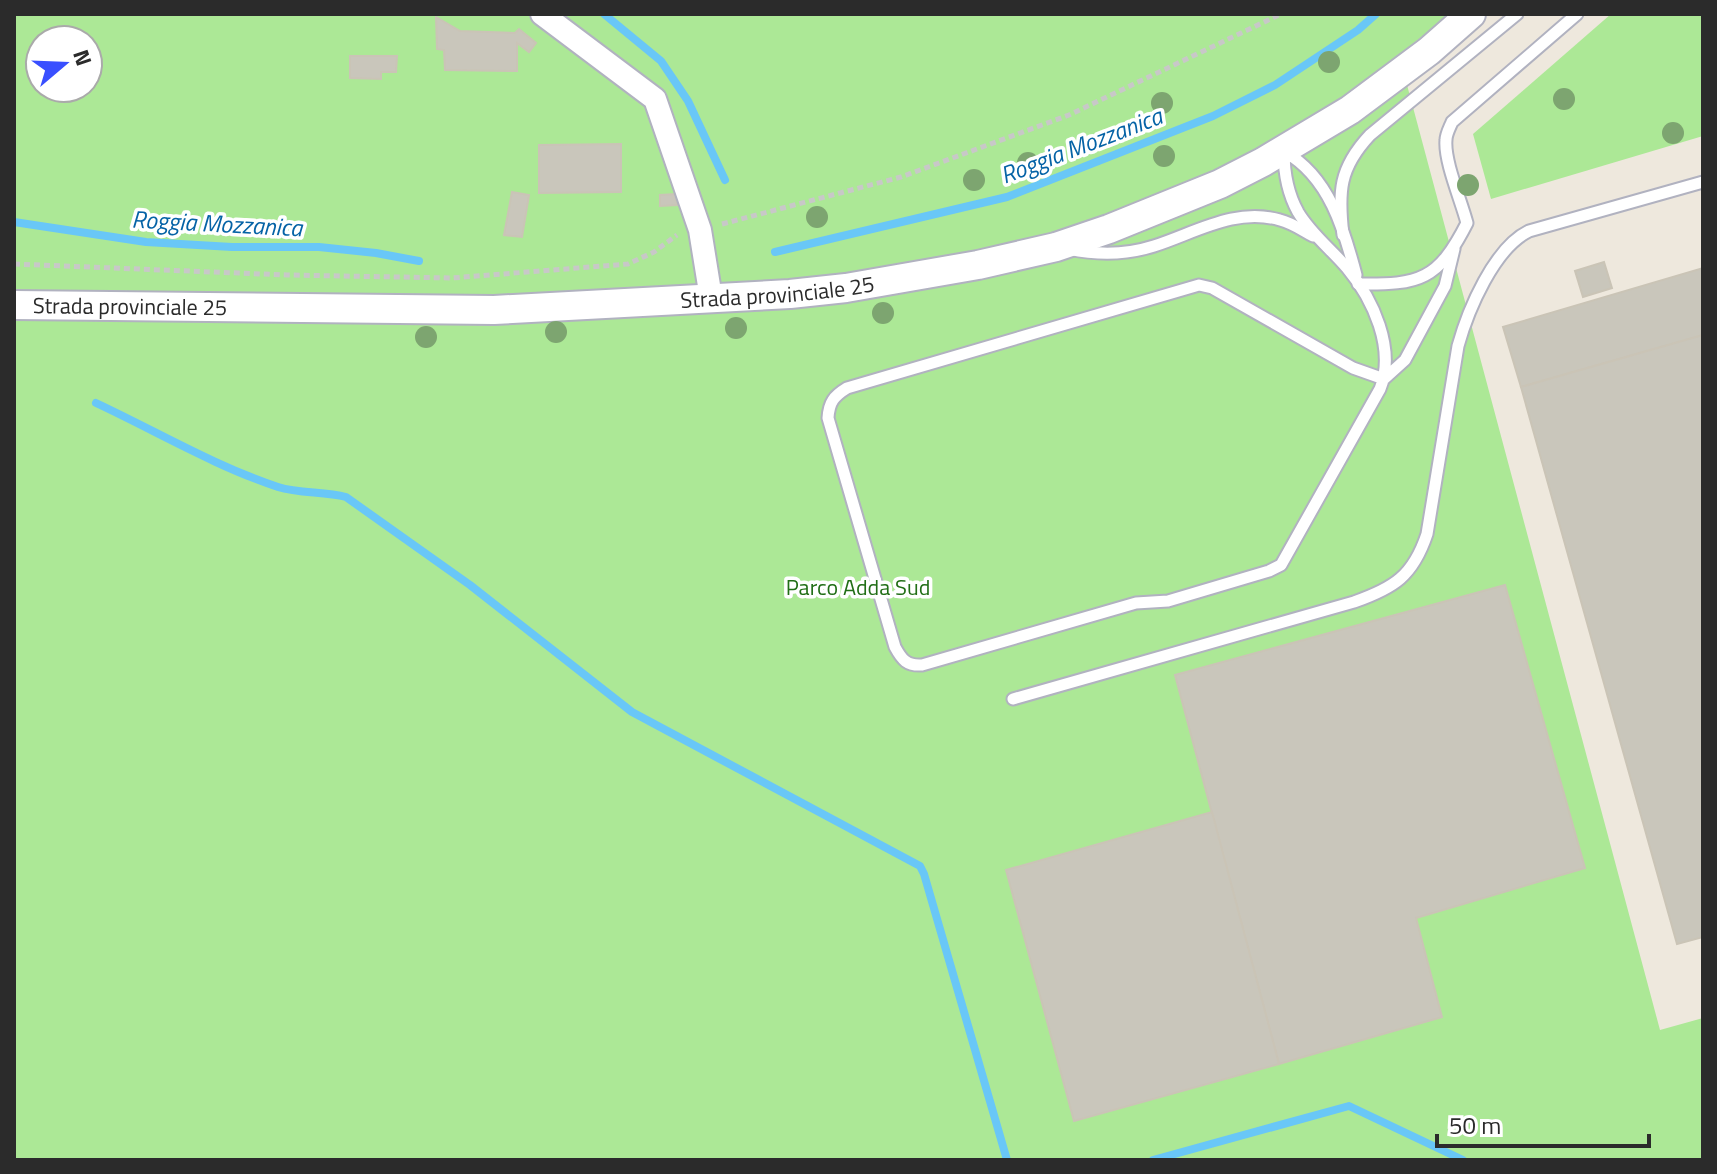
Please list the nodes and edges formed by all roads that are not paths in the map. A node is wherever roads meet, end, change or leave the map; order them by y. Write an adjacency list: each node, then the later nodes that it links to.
1 (542, 14): 12 (street)
2 (1471, 14): 5 (street, Strada provinciale 25)
3 (1517, 14): 7 (lane)
4 (1577, 14): 10 (lane)
5 (1284, 151): 7 (lane); 8 (lane); 9 (street, Strada provinciale 25)
6 (1703, 182): 15 (lane)
7 (1343, 235): 11 (lane)
8 (1318, 239): 9 (lane); 11 (lane)
9 (1056, 247): 12 (street, Strada provinciale 25)
10 (1454, 249): 11 (lane); 14 (lane)
11 (1358, 284): 14 (lane)
12 (711, 298): 13 (street, Strada provinciale 25)
13 (14, 305)
14 (1384, 379): 14 (lane)
15 (1013, 699)

